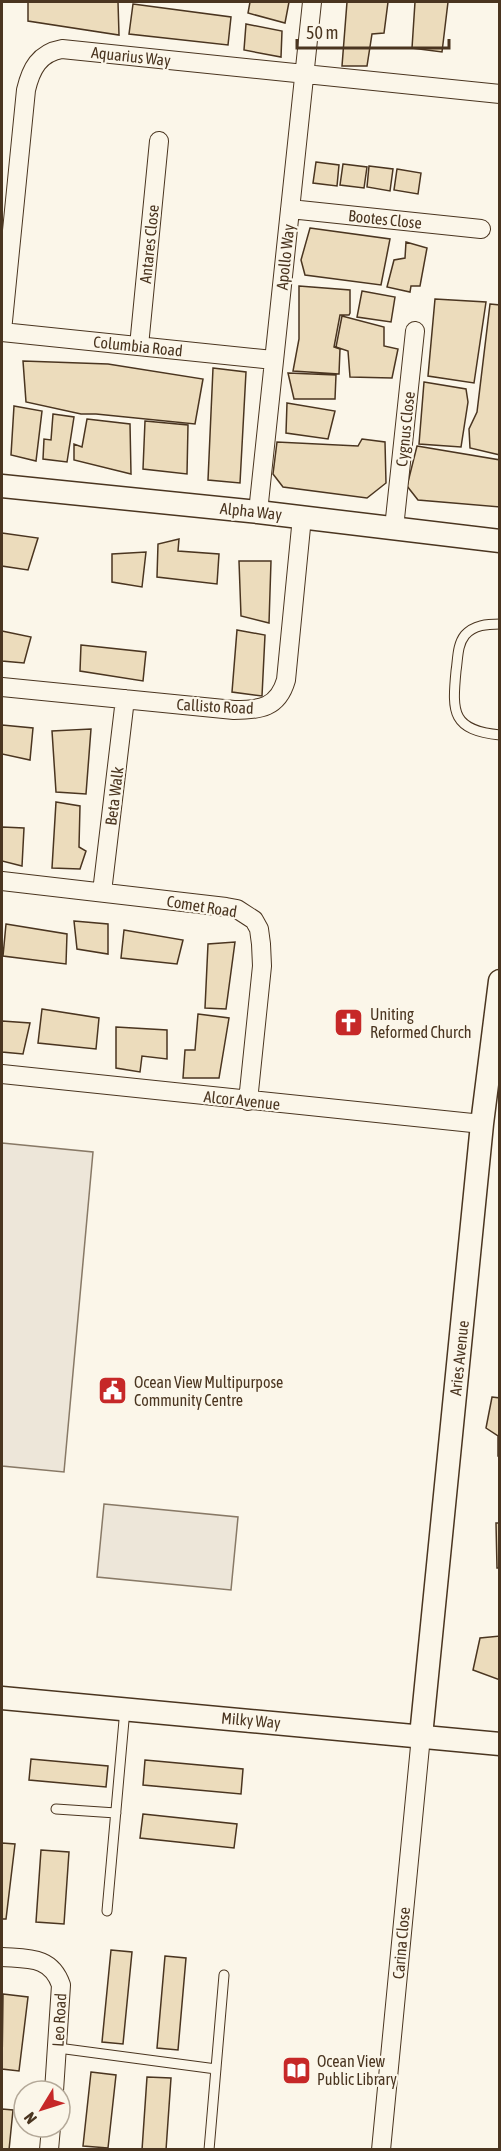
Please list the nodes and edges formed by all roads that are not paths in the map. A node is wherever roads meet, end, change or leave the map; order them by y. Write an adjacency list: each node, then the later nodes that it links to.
1 (312, 2): 2 (street, Apollo Way)
2 (304, 73): 3 (street, Aquarius Way); 5 (street, Apollo Way); 8 (street, Aquarius Way)
3 (500, 94)
4 (159, 141): 9 (street, Antares Close)
5 (290, 209): 6 (street, Bootes Close); 10 (street, Apollo Way)
6 (481, 229)
7 (415, 331): 14 (street, Cygnus Close)
8 (2, 332): 9 (street, Columbia Road)
9 (139, 346): 10 (street, Columbia Road)
10 (273, 360): 12 (street, Apollo Way)
11 (2, 486): 12 (street, Alpha Way)
12 (258, 512): 13 (street, Alpha Way)
13 (302, 517): 14 (street, Alpha Way); 18 (street, Callisto Road)
14 (394, 528): 15 (street, Alpha Way)
15 (500, 541)
16 (500, 624): 19 (lane)
17 (2, 687): 18 (street, Callisto Road)
18 (125, 699): 21 (street, Beta Walk)
19 (500, 735)
20 (2, 881): 21 (street, Comet Road)
21 (102, 892): 24 (street, Comet Road)
22 (500, 981): 25 (street, Aries Avenue)
23 (2, 1074): 24 (street, Alcor Avenue)
24 (248, 1101): 25 (street, Alcor Avenue)
25 (482, 1124): 28 (street, Aries Avenue)
26 (2, 1698): 27 (street, Milky Way)
27 (125, 1709): 28 (street, Milky Way); 31 (lane)
28 (421, 1736): 29 (street, Milky Way); 39 (street, Carina Close)
29 (500, 1744)
30 (56, 1809): 31 (lane)
31 (116, 1813): 32 (lane)
32 (107, 1911)
33 (2, 1957): 35 (street, Leo Road)
34 (224, 1975): 36 (lane)
35 (58, 2048): 36 (lane); 37 (street, Leo Road)
36 (216, 2069): 38 (lane)
37 (55, 2079)
38 (209, 2150)
39 (381, 2150)

